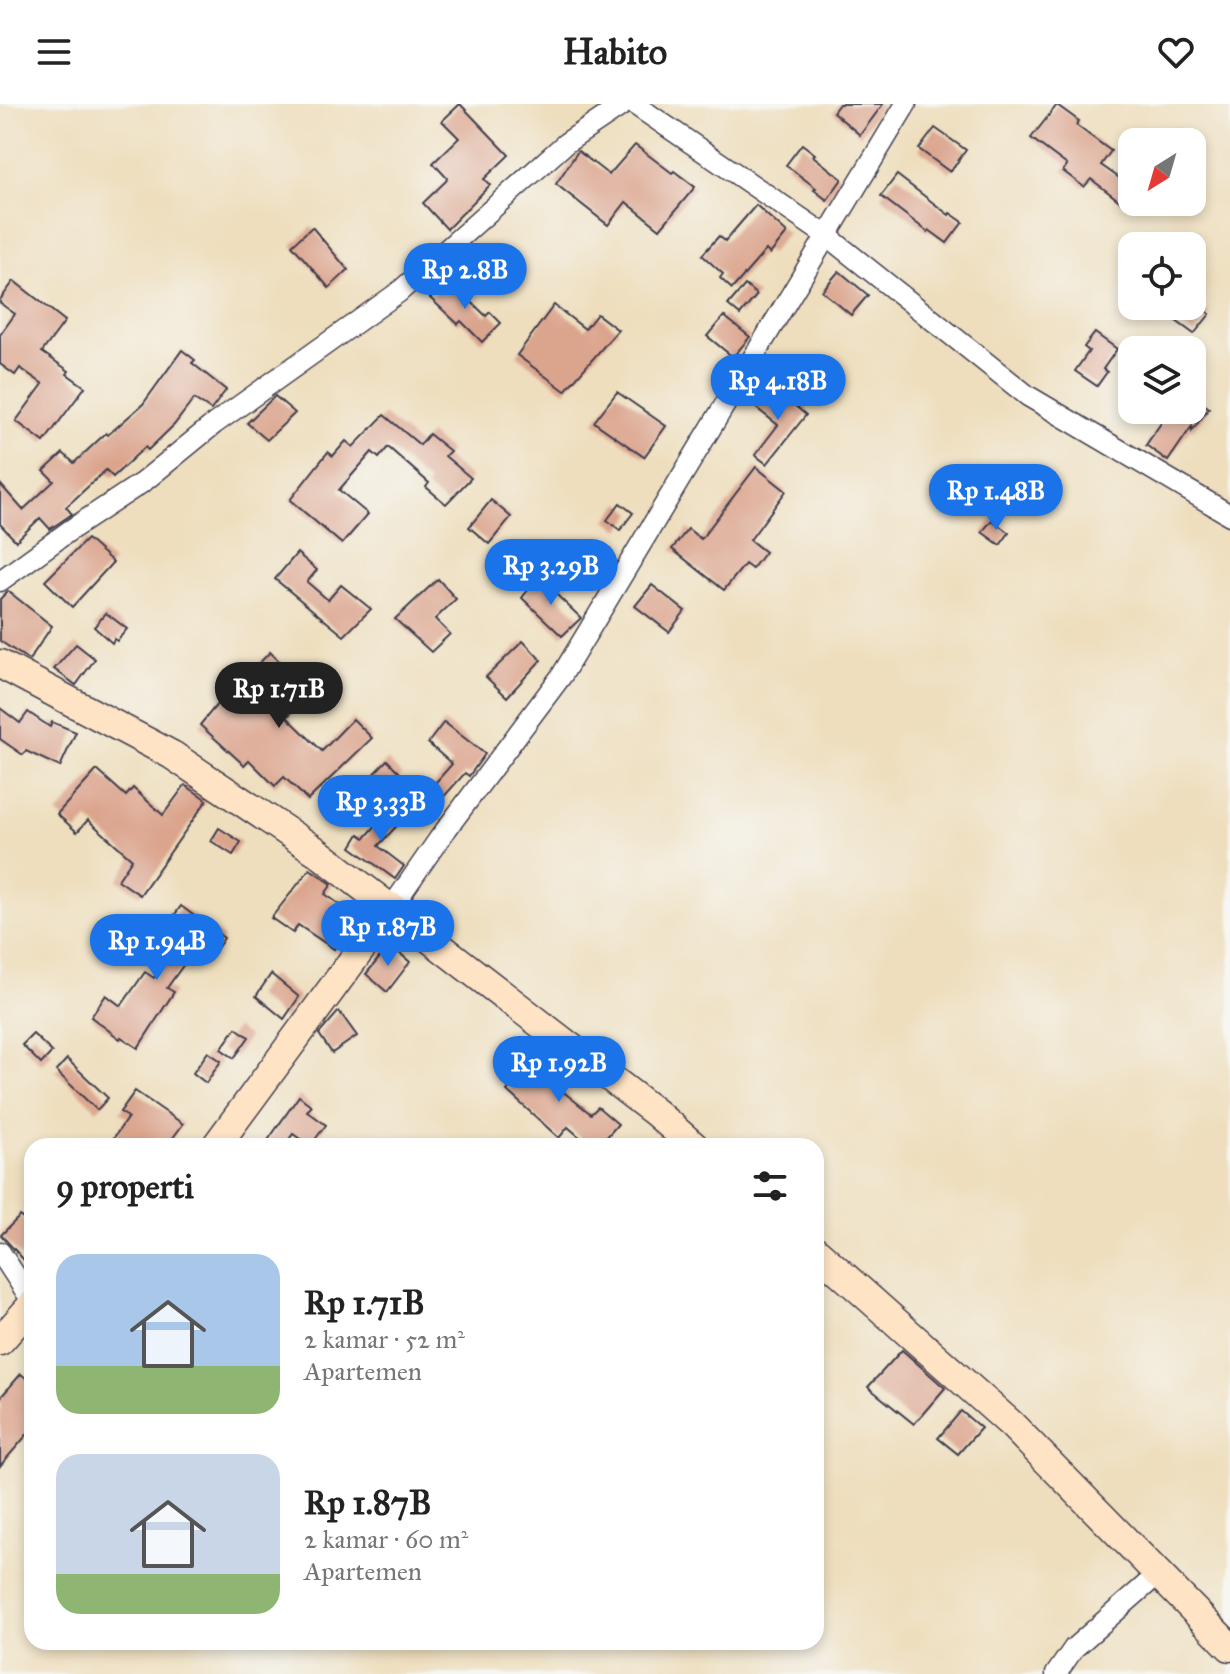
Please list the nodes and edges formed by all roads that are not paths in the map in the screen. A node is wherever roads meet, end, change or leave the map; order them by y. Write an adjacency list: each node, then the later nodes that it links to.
1 (624, 104): 6 (street)
2 (634, 104): 4 (street)
3 (906, 104): 4 (street)
4 (827, 236): 5 (street); 8 (street)
5 (1230, 515)
6 (0, 581)
7 (0, 664): 8 (street)
8 (392, 907): 9 (street); 10 (street)
9 (222, 1138)
10 (685, 1138)
11 (0, 1252): 13 (street)
12 (824, 1258): 16 (street)
13 (24, 1290)
14 (24, 1312): 15 (street)
15 (0, 1341)
16 (1157, 1575): 17 (street); 18 (street)
17 (1230, 1647)
18 (1056, 1674)

